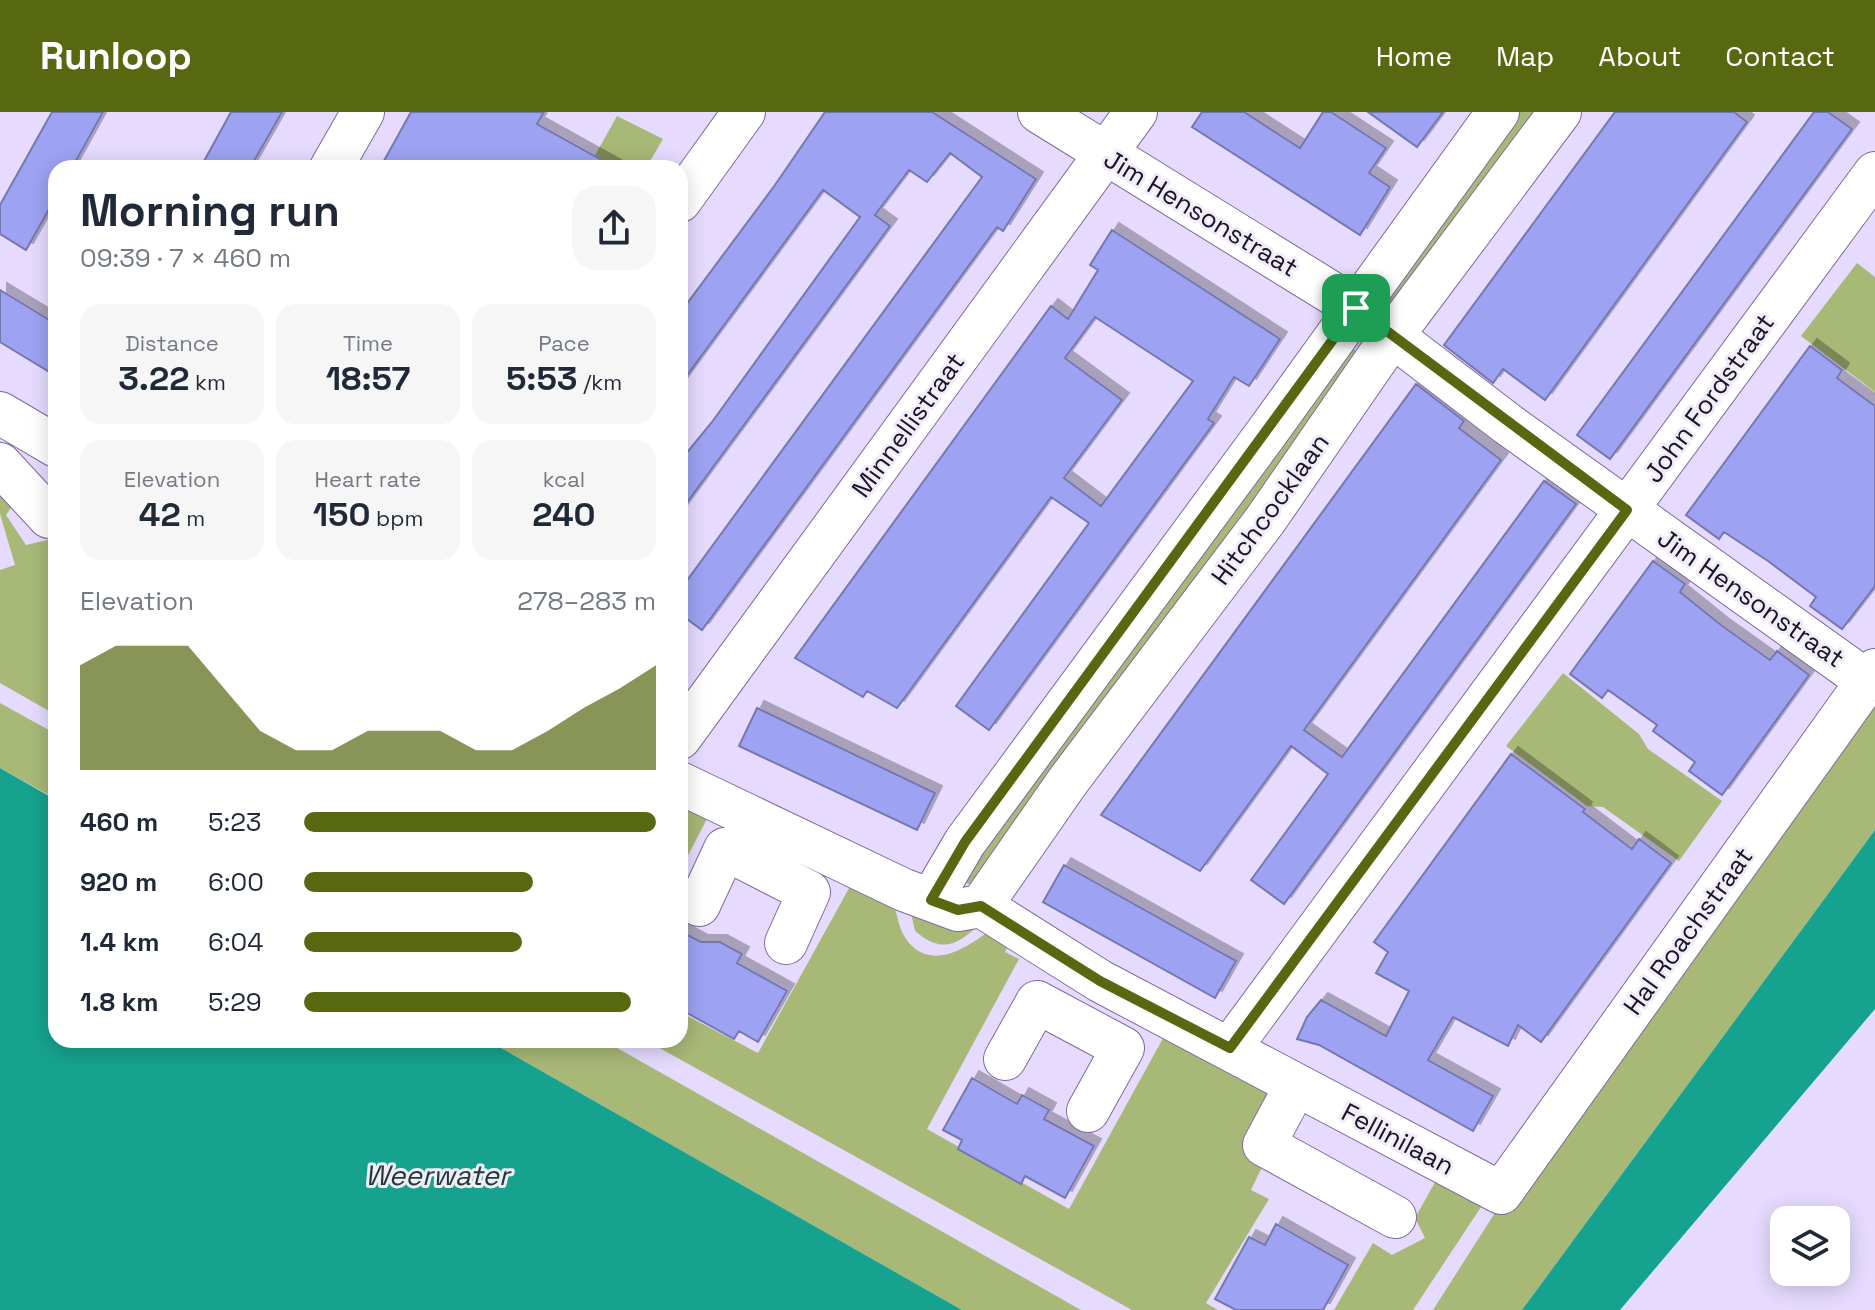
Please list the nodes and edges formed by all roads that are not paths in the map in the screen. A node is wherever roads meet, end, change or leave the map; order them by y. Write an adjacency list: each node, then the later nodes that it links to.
1 (363, 112): 8 (street)
2 (744, 112): 10 (street)
3 (1039, 112): 7 (street, Jim Hensonstraat)
4 (1136, 112): 7 (street, Minnellistraat)
5 (1498, 112): 11 (street, Hitchcocklaan)
6 (1560, 112): 12 (street, Hitchcocklaan)
7 (1105, 154): 11 (street, Jim Hensonstraat); 19 (street, Minnellistraat)
8 (336, 160)
9 (1875, 173): 16 (street, John Fordstraat)
10 (688, 190)
11 (1356, 308): 12 (street, Jim Hensonstraat); 23 (street, Hitchcocklaan)
12 (1393, 335): 16 (street, Jim Hensonstraat); 25 (street, Hitchcocklaan)
13 (0, 413): 14 (street)
14 (48, 441)
15 (0, 464): 17 (street)
16 (1627, 510): 18 (street, Jim Hensonstraat); 29 (street, John Fordstraat)
17 (48, 516)
18 (1871, 676): 33 (street, Hal Roachstraat)
19 (688, 727)
20 (688, 787): 21 (street, Fellinilaan)
21 (786, 833): 22 (street); 23 (street, Fellinilaan)
22 (769, 872): 24 (street); 26 (street)
23 (931, 900): 25 (street, Fellinilaan)
24 (699, 905)
25 (981, 906): 27 (street, Fellinilaan)
26 (786, 943)
27 (1100, 981): 28 (street); 29 (street, Fellinilaan)
28 (1077, 1023): 30 (street); 32 (street)
29 (1230, 1048): 31 (street, Fellinilaan)
30 (1005, 1059)
31 (1296, 1085): 33 (street, Fellinilaan); 34 (street)
32 (1088, 1111)
33 (1501, 1193)
34 (1395, 1217)

